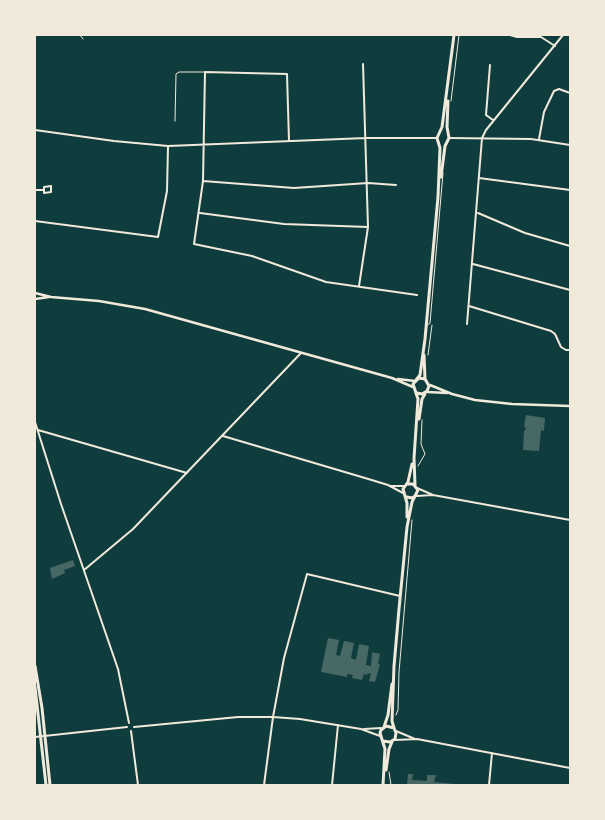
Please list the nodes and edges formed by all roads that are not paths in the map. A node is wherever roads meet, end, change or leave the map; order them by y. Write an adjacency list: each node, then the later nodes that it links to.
1 (80, 35): 5 (lane)
2 (453, 35): 10 (main road)
3 (510, 35): 6 (street)
4 (563, 35): 6 (street)
5 (83, 39)
6 (554, 46): 12 (street)
7 (363, 64): 17 (street)
8 (490, 65): 12 (street)
9 (205, 72): 13 (lane); 21 (street); 24 (street)
10 (449, 80): 15 (main road); 16 (main road)
11 (570, 93): 20 (street)
12 (494, 120): 19 (street)
13 (175, 121)
14 (35, 130): 26 (street)
15 (440, 133): 16 (main road); 18 (main road)
16 (449, 136): 19 (street); 23 (main road)
17 (366, 138): 18 (street); 21 (street); 30 (street)
18 (437, 138): 22 (main road)
19 (482, 138): 20 (street); 28 (street)
20 (539, 140): 25 (street)
21 (289, 142): 24 (street)
22 (439, 143): 23 (main road); 35 (main road)
23 (446, 144): 27 (main road)
24 (204, 145): 26 (street); 29 (street)
25 (570, 145)
26 (168, 146): 38 (street)
27 (441, 172): 35 (main road); 50 (lane)
28 (479, 178): 34 (street); 36 (street)
29 (203, 181): 30 (street); 37 (street)
30 (368, 183): 31 (street); 39 (street)
31 (396, 185)
32 (35, 190): 33 (street)
33 (44, 190)
34 (570, 190)
35 (438, 198): 50 (main road)
36 (477, 212): 40 (street); 41 (street)
37 (200, 213): 39 (street); 42 (street)
38 (35, 221)
39 (368, 227): 42 (street)
40 (570, 246)
41 (472, 264): 43 (street); 48 (street)
42 (359, 287): 45 (street)
43 (570, 290)
44 (35, 293): 46 (street)
45 (418, 295)
46 (51, 296): 47 (street); 53 (street)
47 (35, 299)
48 (468, 306): 49 (street); 52 (street)
49 (467, 324)
50 (426, 326): 51 (main road)
51 (425, 338): 55 (main road); 56 (main road)
52 (570, 350)
53 (301, 353): 54 (street); 66 (street)
54 (392, 378): 56 (street); 58 (street)
55 (425, 379): 56 (main road); 57 (main road)
56 (416, 380): 58 (main road)
57 (429, 384): 60 (main road); 61 (street)
58 (413, 387): 59 (main road)
59 (417, 393): 60 (main road); 65 (main road)
60 (426, 393): 61 (street); 65 (main road)
61 (452, 394): 62 (street)
62 (570, 406)
63 (35, 422): 64 (street)
64 (37, 430): 68 (street); 77 (street)
65 (416, 434): 67 (main road)
66 (223, 436): 68 (street); 69 (street)
67 (414, 458): 70 (main road); 71 (main road)
68 (187, 473): 77 (street)
69 (388, 485): 70 (street); 72 (street)
70 (405, 485): 71 (main road); 72 (main road)
71 (416, 486): 73 (street); 74 (main road)
72 (405, 495): 74 (main road); 76 (main road)
73 (432, 495): 74 (street); 75 (street)
74 (415, 496): 76 (main road)
75 (570, 520)
76 (407, 527): 78 (main road)
77 (84, 570): 83 (street)
78 (400, 596): 80 (main road); 82 (street)
79 (35, 666): 98 (main road)
80 (394, 666): 87 (main road); 88 (main road)
81 (35, 687): 98 (main road)
82 (273, 717): 84 (street); 86 (street); 100 (street)
83 (129, 724): 85 (street); 86 (street)
84 (338, 725): 89 (street); 101 (street)
85 (126, 727): 90 (street); 92 (street)
86 (134, 727): 90 (street)
87 (384, 728): 88 (main road); 89 (street); 91 (main road)
88 (394, 728): 93 (street); 95 (main road)
89 (361, 729): 91 (street)
90 (131, 731): 99 (street)
91 (380, 736): 94 (main road)
92 (35, 737)
93 (417, 739): 95 (street); 96 (street)
94 (383, 740): 95 (main road); 102 (main road)
95 (393, 741): 102 (main road)
96 (492, 753): 97 (street); 103 (street)
97 (570, 768)
98 (48, 785)
99 (138, 785)
100 (264, 785)
101 (332, 785)
102 (383, 785)
103 (489, 785)

